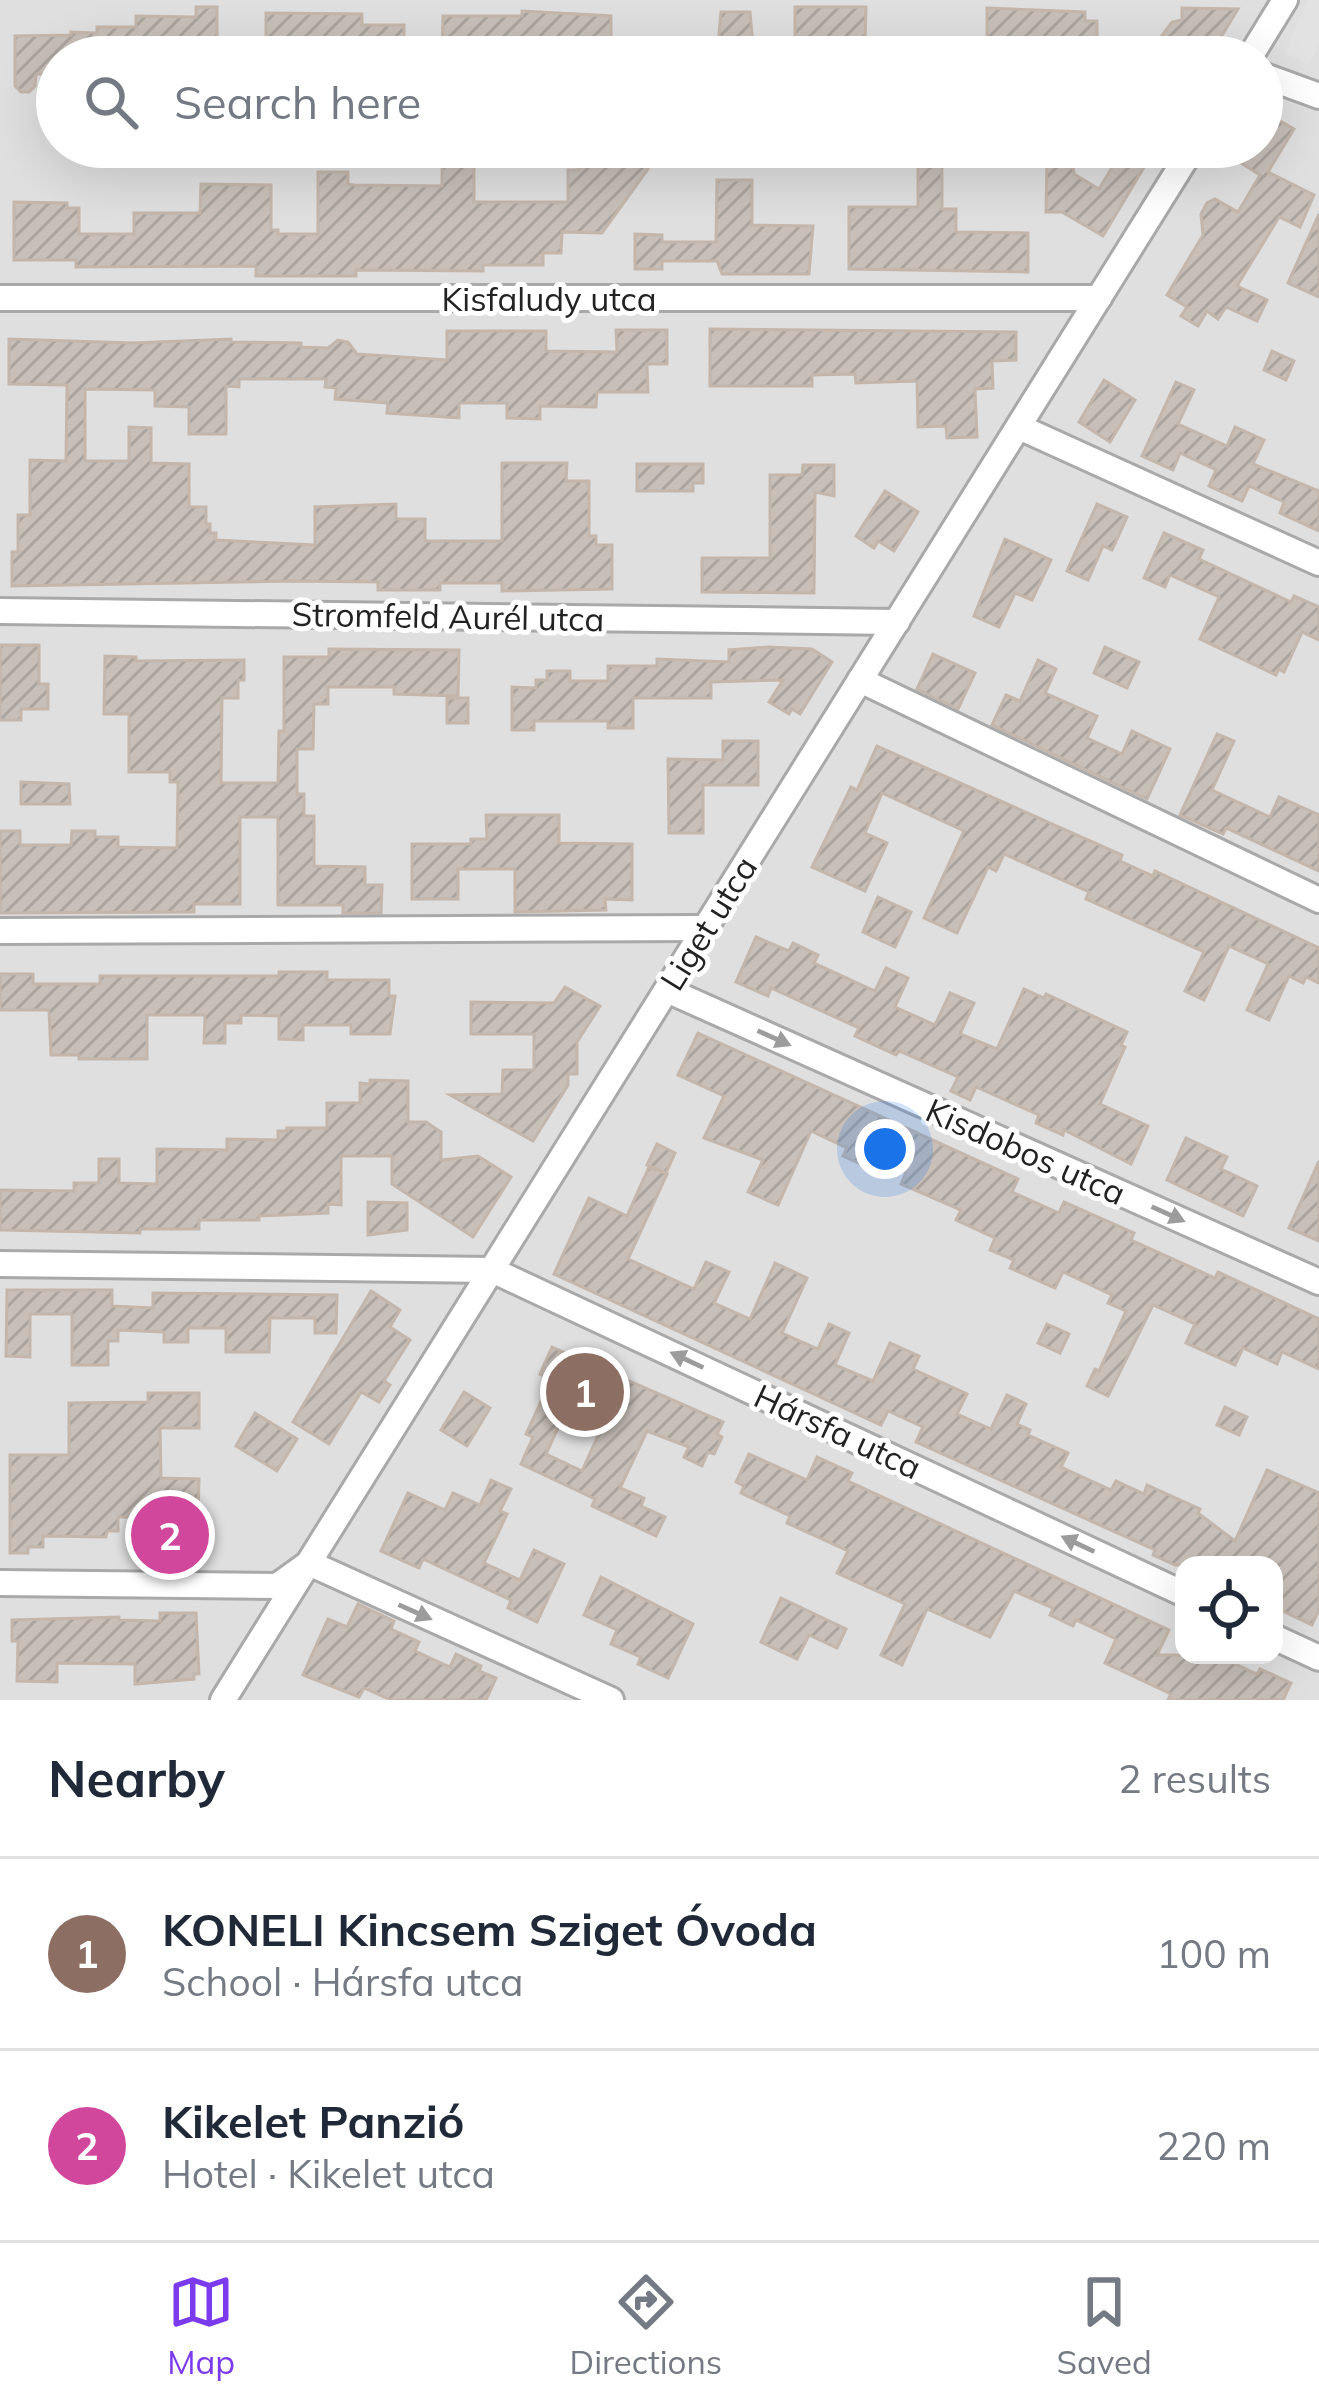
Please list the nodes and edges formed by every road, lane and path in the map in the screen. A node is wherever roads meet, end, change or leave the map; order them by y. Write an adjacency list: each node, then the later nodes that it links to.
1 (1285, 0): 2 (street)
2 (1263, 36)
3 (1283, 83): 4 (street)
4 (1319, 96)
5 (1180, 168): 7 (street, Liget utca)
6 (0, 298): 7 (street, Kisfaludy utca)
7 (1099, 298): 8 (street, Liget utca)
8 (1019, 427): 9 (street); 11 (street, Liget utca)
9 (1319, 563)
10 (0, 610): 11 (street, Stromfeld Aurél utca)
11 (897, 622): 12 (street, Liget utca)
12 (860, 680): 13 (street); 14 (street, Liget utca)
13 (1319, 900)
14 (705, 928): 15 (street); 16 (street, Liget utca)
15 (0, 931)
16 (667, 990): 18 (street, Liget utca); 19 (street, Kisdobos utca, one-way to 19)
17 (0, 1264): 18 (street)
18 (492, 1270): 20 (street, Liget utca); 22 (street, Hársfa utca, one-way to 18)
19 (1319, 1282)
20 (309, 1563): 21 (street); 25 (street, Liget utca); 26 (street, one-way to 26)
21 (0, 1583)
22 (1175, 1590)
23 (1283, 1640): 24 (street)
24 (1319, 1658)
25 (224, 1700)
26 (611, 1700)

